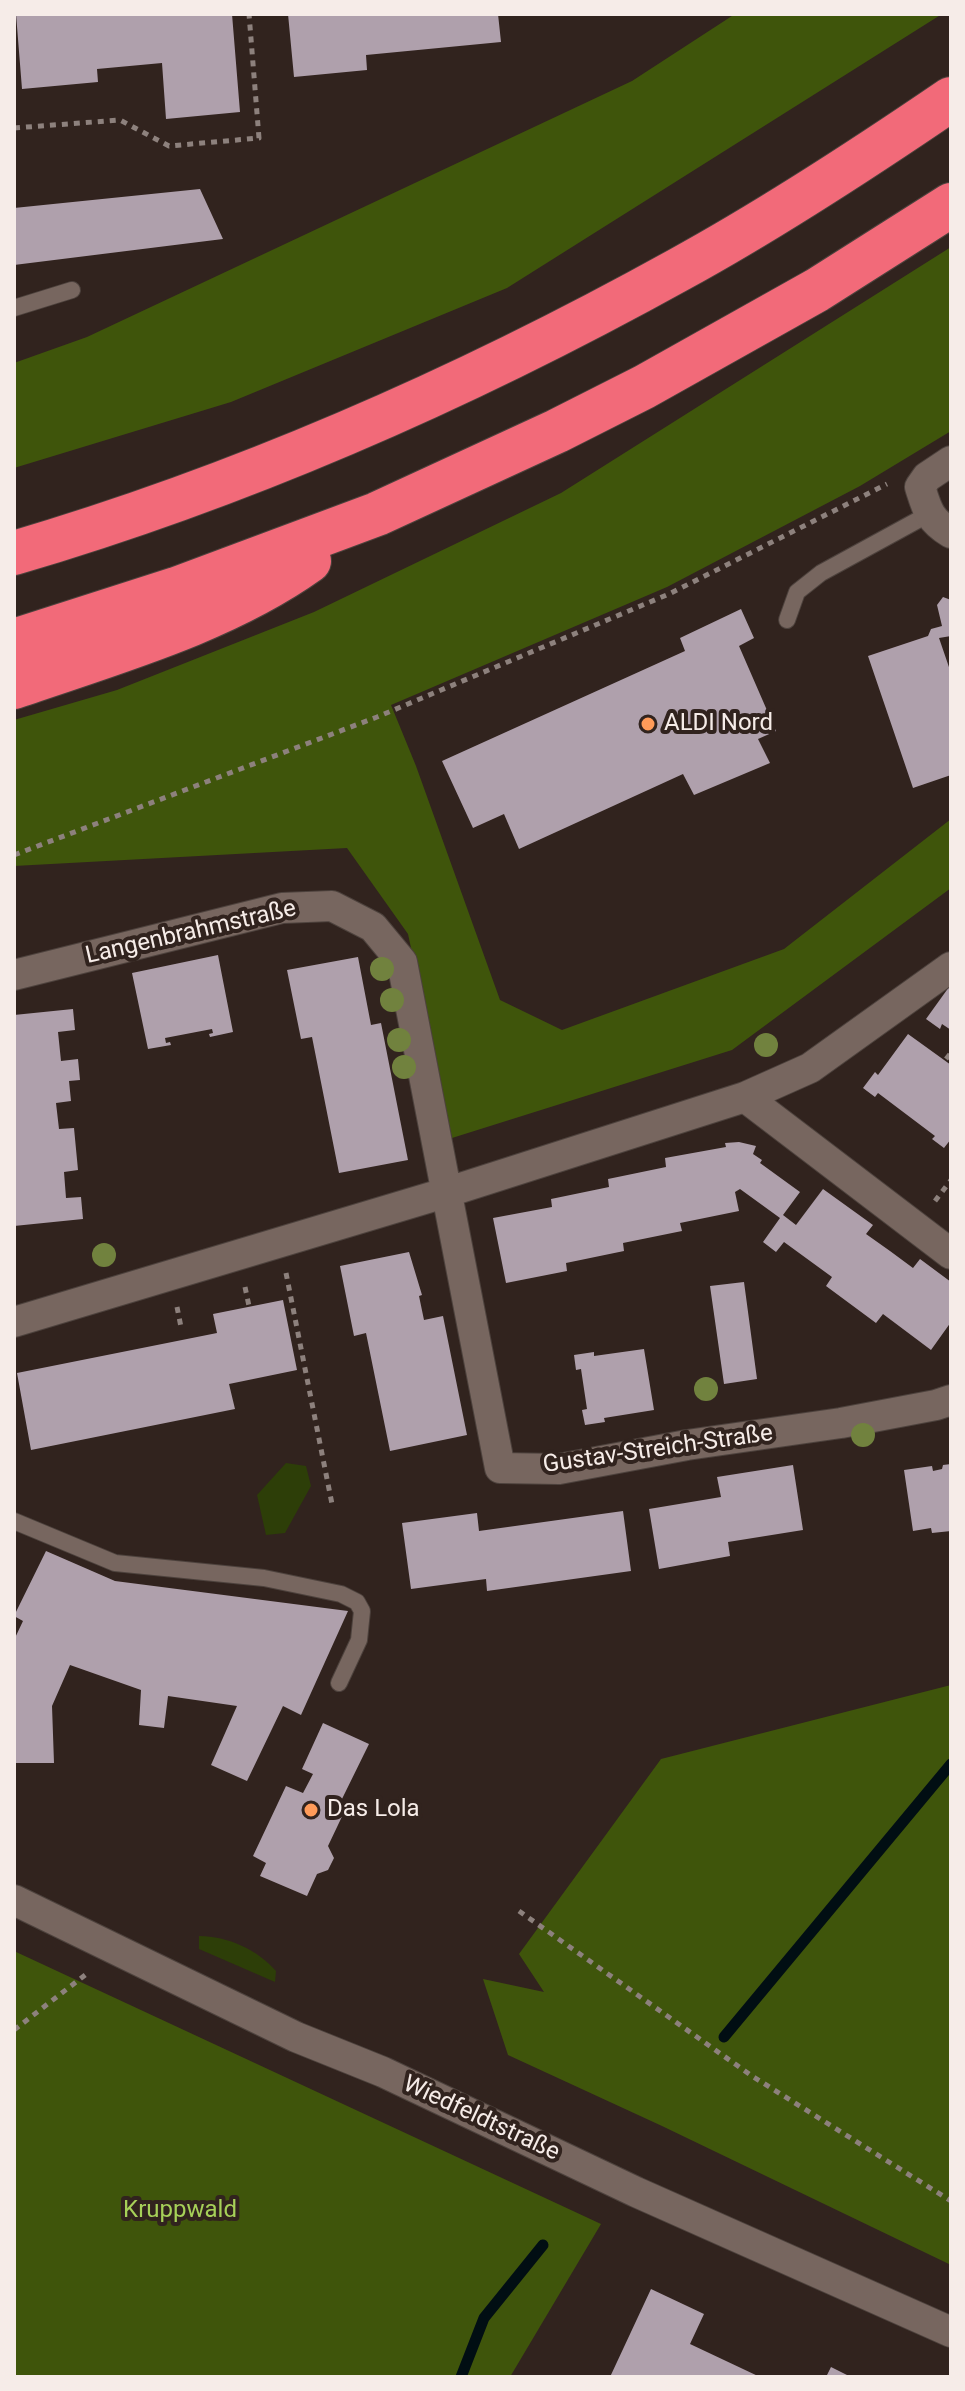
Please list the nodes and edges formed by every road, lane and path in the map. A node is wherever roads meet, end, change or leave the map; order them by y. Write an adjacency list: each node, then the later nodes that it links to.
1 (249, 14): 3 (path)
2 (951, 99): 10 (highway)
3 (14, 128)
4 (951, 205): 8 (highway)
5 (72, 290): 6 (lane)
6 (14, 308)
7 (939, 469): 9 (street); 16 (path)
8 (377, 514): 14 (highway); 15 (highway)
9 (940, 523): 13 (lane)
10 (93, 530): 11 (highway); 12 (highway)
11 (14, 533)
12 (14, 553)
13 (787, 620)
14 (14, 641)
15 (14, 687)
16 (14, 855)
17 (951, 967): 21 (street)
18 (14, 975): 22 (street, Langenbrahmstraße)
19 (951, 1053): 20 (path)
20 (946, 1059)
21 (745, 1097): 22 (street); 24 (street)
22 (448, 1192): 23 (street); 26 (street, Gustav-Streich-Straße)
23 (280, 1242): 25 (street); 27 (path)
24 (951, 1254)
25 (14, 1322)
26 (951, 1400)
27 (332, 1504)
28 (14, 1521): 29 (lane)
29 (339, 1683)
30 (14, 1900): 32 (street, Wiedfeldtstraße)
31 (519, 1911): 34 (path)
32 (118, 1949): 33 (path); 35 (street, Wiedfeldtstraße)
33 (14, 2030)
34 (951, 2201)
35 (951, 2332)

